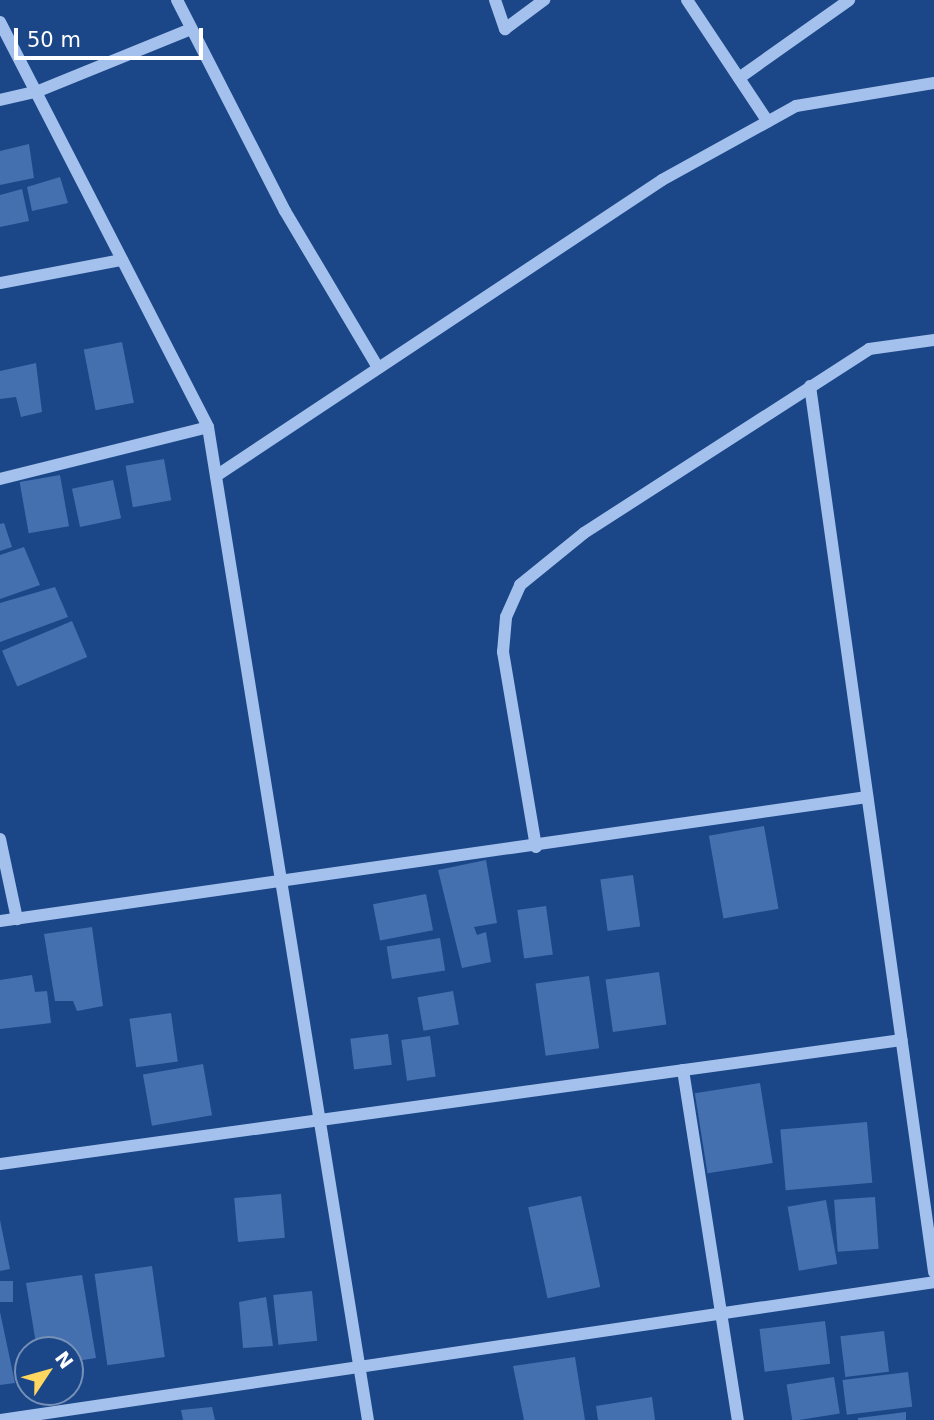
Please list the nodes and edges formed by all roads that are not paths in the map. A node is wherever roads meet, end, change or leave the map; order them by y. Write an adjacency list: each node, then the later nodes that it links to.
1 (177, 0): 7 (street)
2 (495, 0): 3 (street)
3 (544, 0)
4 (687, 0): 8 (street)
5 (849, 0): 8 (street)
6 (0, 22): 10 (street)
7 (191, 29): 10 (street); 16 (street)
8 (739, 79): 12 (street)
9 (934, 83): 12 (street)
10 (36, 92): 11 (street); 13 (street)
11 (0, 100)
12 (768, 122): 16 (street)
13 (122, 260): 14 (street); 18 (street)
14 (0, 283)
15 (934, 340): 17 (street)
16 (377, 366): 19 (street)
17 (810, 386): 21 (street); 23 (street)
18 (208, 427): 19 (street); 20 (street)
19 (216, 476): 24 (street)
20 (0, 479)
21 (867, 797): 23 (street); 27 (street)
22 (0, 839): 25 (street)
23 (536, 847): 24 (street)
24 (282, 885): 25 (street); 29 (street)
25 (17, 919): 26 (street)
26 (0, 921)
27 (902, 1040): 28 (street); 31 (street)
28 (683, 1070): 29 (street); 33 (street)
29 (320, 1120): 30 (street); 34 (street)
30 (0, 1164)
31 (934, 1272)
32 (934, 1282): 33 (street)
33 (721, 1312): 34 (street); 37 (street)
34 (359, 1364): 35 (street); 36 (street)
35 (0, 1420)
36 (368, 1420)
37 (737, 1420)

